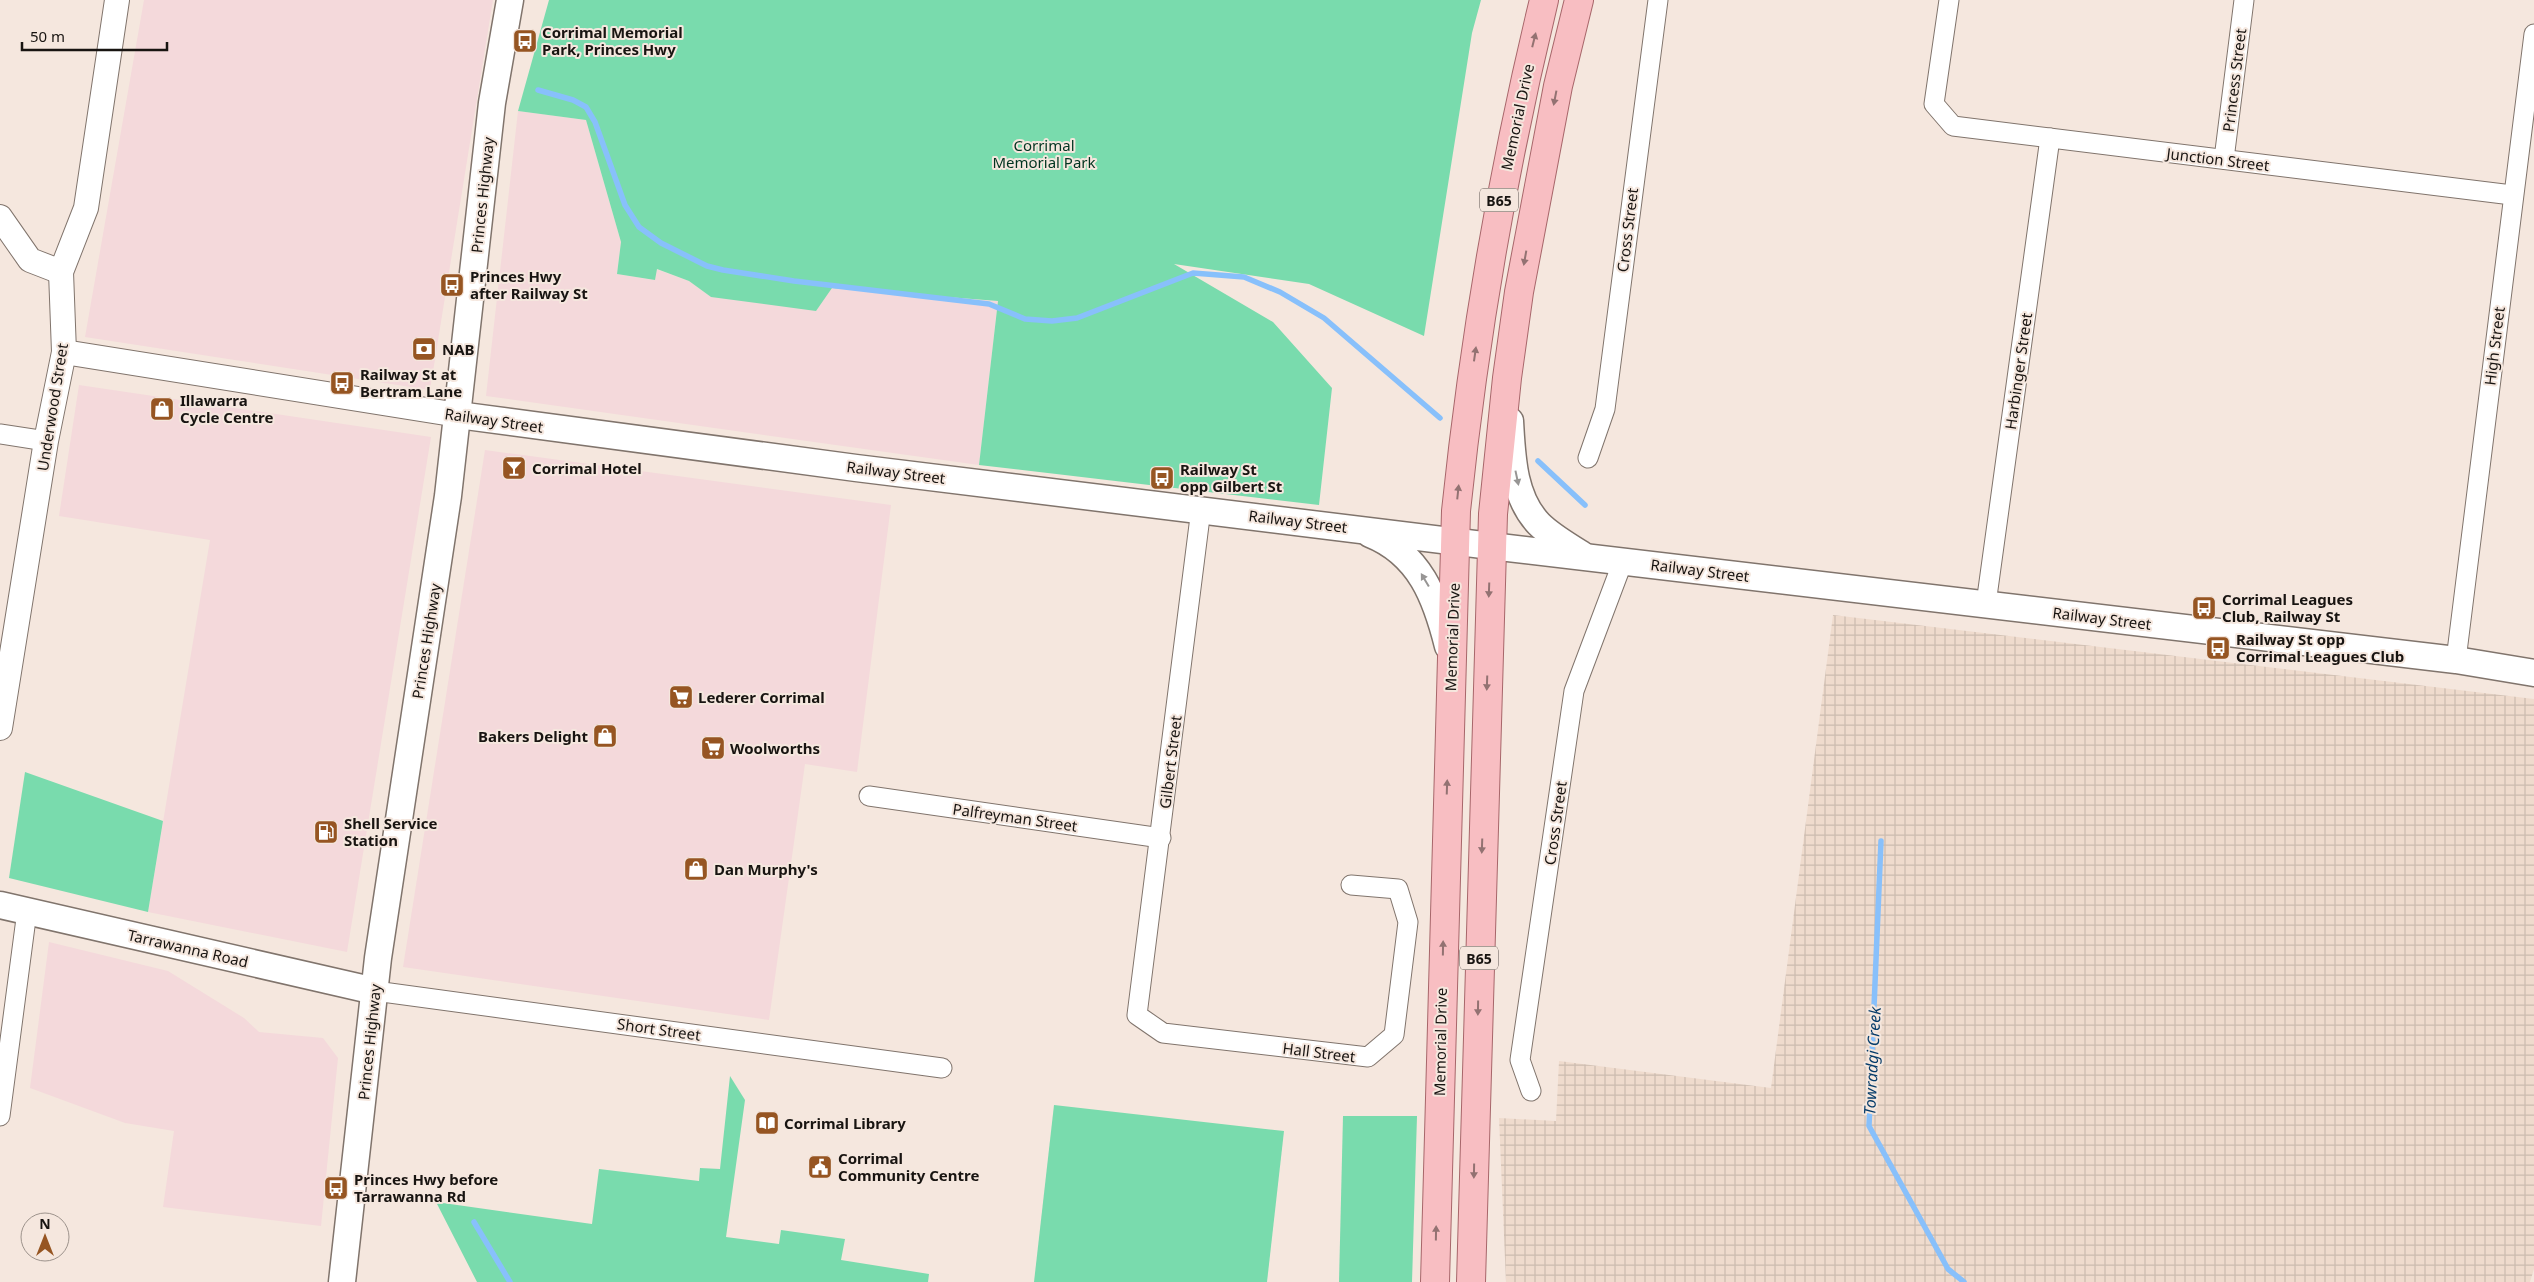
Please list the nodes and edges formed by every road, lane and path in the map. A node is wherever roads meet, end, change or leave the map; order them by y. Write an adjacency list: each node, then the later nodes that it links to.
1 (117, 0): 13 (street, Underwood Street)
2 (510, 0): 16 (main road, Princes Highway)
3 (1544, 0): 22 (main road, Memorial Drive / B65, one-way to 3)
4 (1579, 0): 15 (main road, B65, one-way to 15)
5 (1658, 0): 19 (street, Cross Street)
6 (1948, 0): 9 (street, Junction Street)
7 (2244, 0): 10 (street, Princess Street)
8 (2534, 34): 11 (street, High Street)
9 (2050, 138): 10 (street, Junction Street); 26 (street, Harbinger Street)
10 (2224, 160): 11 (street, Junction Street)
11 (2512, 195): 28 (street, High Street)
12 (0, 217): 13 (street)
13 (62, 272): 14 (street, Underwood Street)
14 (64, 352): 16 (street, Railway Street); 18 (street, Underwood Street)
15 (1507, 378): 23 (main road, B65); 24 (main road, one-way to 24)
16 (458, 415): 20 (main road, Railway Street); 36 (main road, Princes Highway)
17 (0, 434): 18 (street)
18 (46, 441): 30 (street, Underwood Street)
19 (1588, 458)
20 (1201, 509): 21 (main road, Railway Street); 32 (street, Gilbert Street)
21 (1355, 528): 22 (main road, Railway Street); 27 (main road, one-way to 21)
22 (1454, 540): 23 (main road, Railway Street); 27 (main road, Memorial Drive / B65)
23 (1491, 546): 24 (main road, Railway Street); 43 (main road, B65, one-way to 43)
24 (1584, 556): 25 (main road, Railway Street)
25 (1623, 561): 26 (main road, Railway Street); 39 (street, Cross Street)
26 (1986, 604): 28 (main road, Railway Street)
27 (1451, 659): 42 (main road, Memorial Drive / B65, one-way to 27)
28 (2456, 660): 29 (main road, Railway Street)
29 (2534, 673)
30 (0, 728)
31 (868, 796): 32 (street, Palfreyman Street)
32 (1160, 838): 37 (street, Gilbert Street)
33 (1351, 885): 37 (street, Hall Street)
34 (0, 905): 35 (main road, Tarrawanna Road)
35 (27, 911): 36 (main road, Tarrawanna Road); 40 (street)
36 (375, 991): 38 (street, Short Street); 41 (main road, Princes Highway)
37 (1137, 1015)
38 (942, 1068)
39 (1531, 1091)
40 (0, 1116)
41 (342, 1282)
42 (1434, 1282)
43 (1471, 1282)

